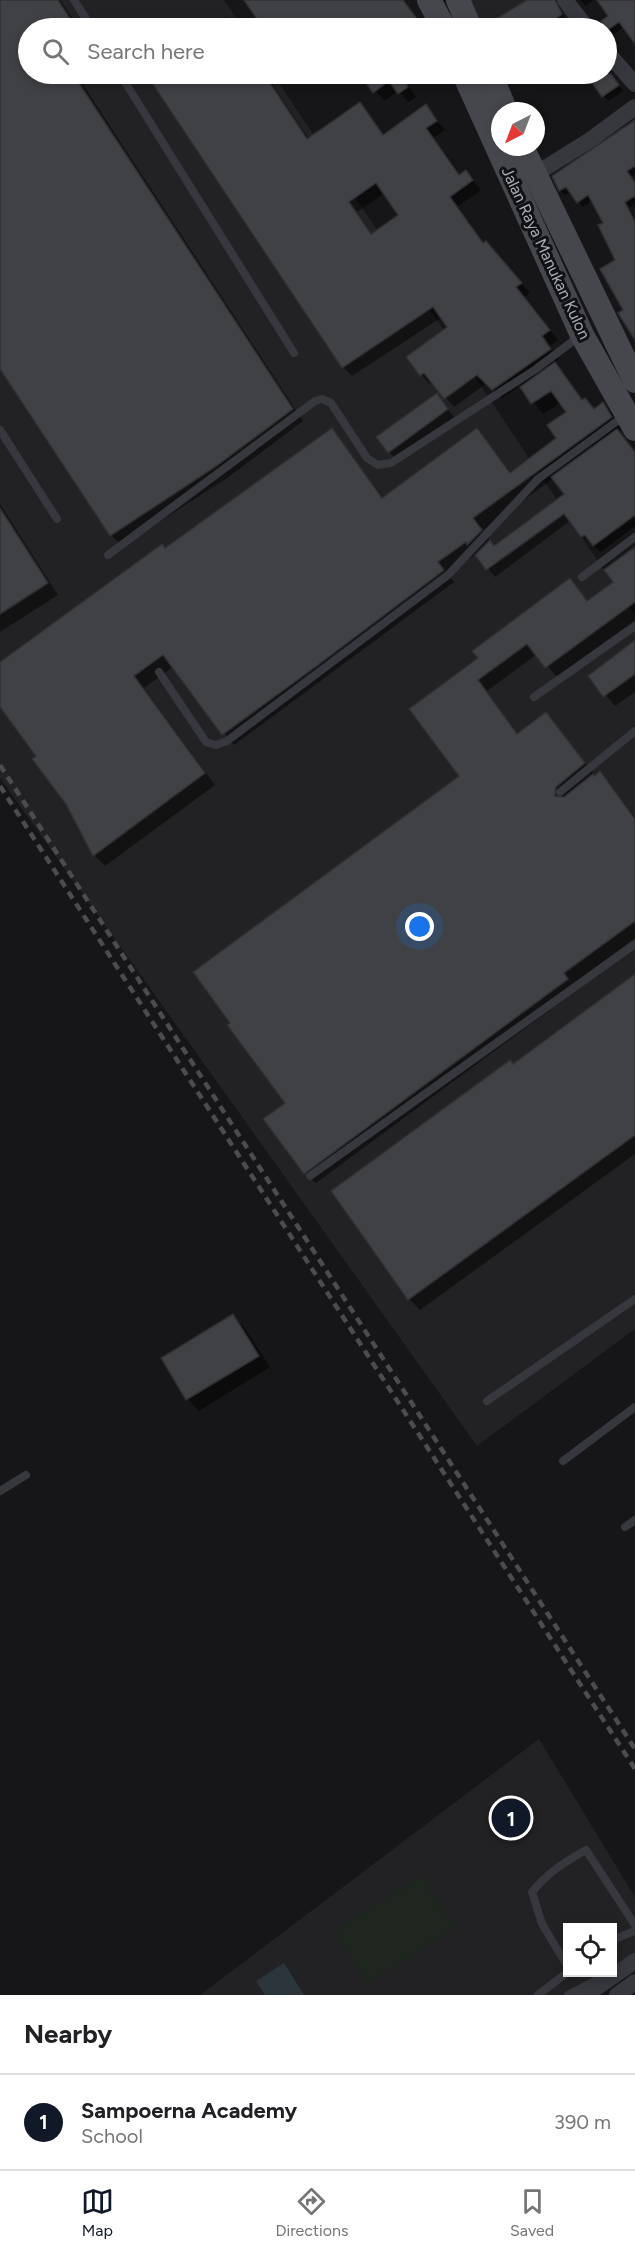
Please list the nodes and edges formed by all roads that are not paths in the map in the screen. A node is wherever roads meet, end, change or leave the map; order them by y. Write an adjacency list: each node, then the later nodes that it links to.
1 (74, 0): 5 (lane)
2 (429, 0): 6 (main road)
3 (458, 0): 7 (main road)
4 (565, 0): 8 (street)
5 (86, 18)
6 (439, 18)
7 (466, 18)
8 (579, 18)
9 (617, 64): 13 (street)
10 (126, 84): 19 (lane)
11 (469, 84): 18 (main road, Jalan Raya Manukan Kulon)
12 (494, 84): 14 (main road)
13 (635, 84)
14 (502, 102)
15 (635, 106): 17 (street)
16 (526, 156): 17 (main road, Jalan Raya Manukan Kulon)
17 (534, 174): 20 (main road, Jalan Raya Manukan Kulon)
18 (582, 335): 21 (main road, Jalan Raya Manukan Kulon); 25 (lane)
19 (294, 353)
20 (635, 381)
21 (630, 422): 28 (lane)
22 (0, 430): 23 (lane)
23 (57, 519)
24 (635, 537): 26 (lane)
25 (108, 555)
26 (582, 577)
27 (635, 626): 29 (lane)
28 (159, 672)
29 (534, 697)
30 (635, 731): 31 (lane)
31 (561, 792)
32 (635, 944): 33 (lane)
33 (310, 1176)
34 (635, 1299): 35 (lane)
35 (487, 1401)
36 (635, 1407): 37 (lane)
37 (563, 1461)
38 (26, 1476): 39 (lane)
39 (0, 1491)
40 (635, 1520): 41 (lane)
41 (625, 1527)
42 (635, 1925): 45 (lane)
43 (635, 1931): 44 (lane)
44 (617, 1938)
45 (563, 1960)
46 (635, 1961): 49 (street)
47 (563, 1976): 50 (lane)
48 (635, 1982): 55 (street)
49 (602, 1983): 53 (lane); 54 (street)
50 (550, 1987): 51 (lane); 52 (lane)
51 (538, 1995)
52 (557, 1995)
53 (568, 1995)
54 (586, 1995)
55 (617, 1995)

